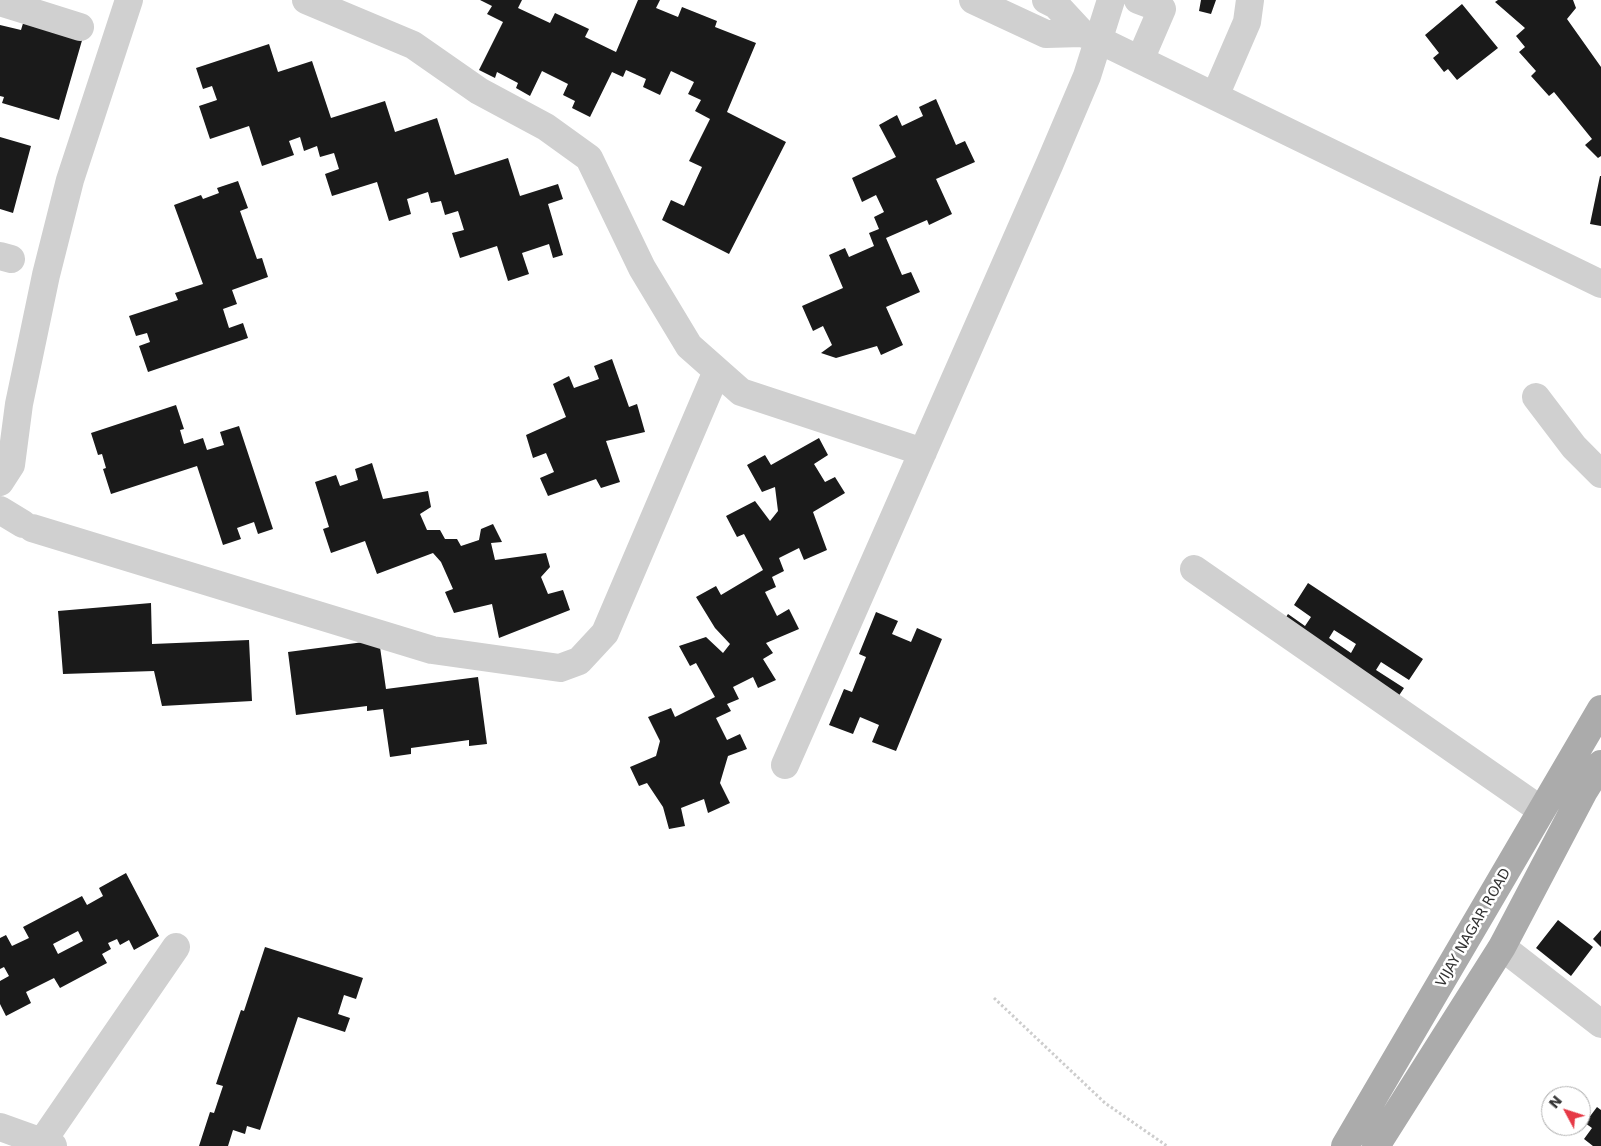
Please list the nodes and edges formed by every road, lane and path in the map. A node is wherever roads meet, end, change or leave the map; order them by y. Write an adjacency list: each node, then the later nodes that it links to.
1 (128, 0): 18 (street)
2 (306, 0): 14 (street)
3 (973, 0): 10 (street)
4 (1046, 0): 10 (street)
5 (1111, 0): 10 (street)
6 (1138, 0): 11 (street)
7 (1250, 0): 12 (street)
8 (0, 2): 9 (street)
9 (80, 26)
10 (1089, 36): 11 (street); 16 (street)
11 (1140, 60): 12 (street)
12 (1214, 96): 13 (street)
13 (1601, 284)
14 (717, 371): 16 (street); 19 (street)
15 (1536, 398): 17 (street)
16 (923, 452): 23 (street)
17 (1601, 474)
18 (0, 482)
19 (0, 510)
20 (1194, 569): 24 (street)
21 (1600, 711): 24 (main road, VIJAY NAGAR ROAD)
22 (1601, 764): 26 (main road)
23 (785, 765)
24 (1540, 810): 32 (main road, VIJAY NAGAR ROAD)
25 (176, 947): 30 (street)
26 (1502, 947): 28 (street); 33 (main road)
27 (994, 998): 31 (path)
28 (1601, 1024)
29 (0, 1127): 30 (street)
30 (48, 1144)
31 (1167, 1146)
32 (1345, 1146)
33 (1376, 1146)

